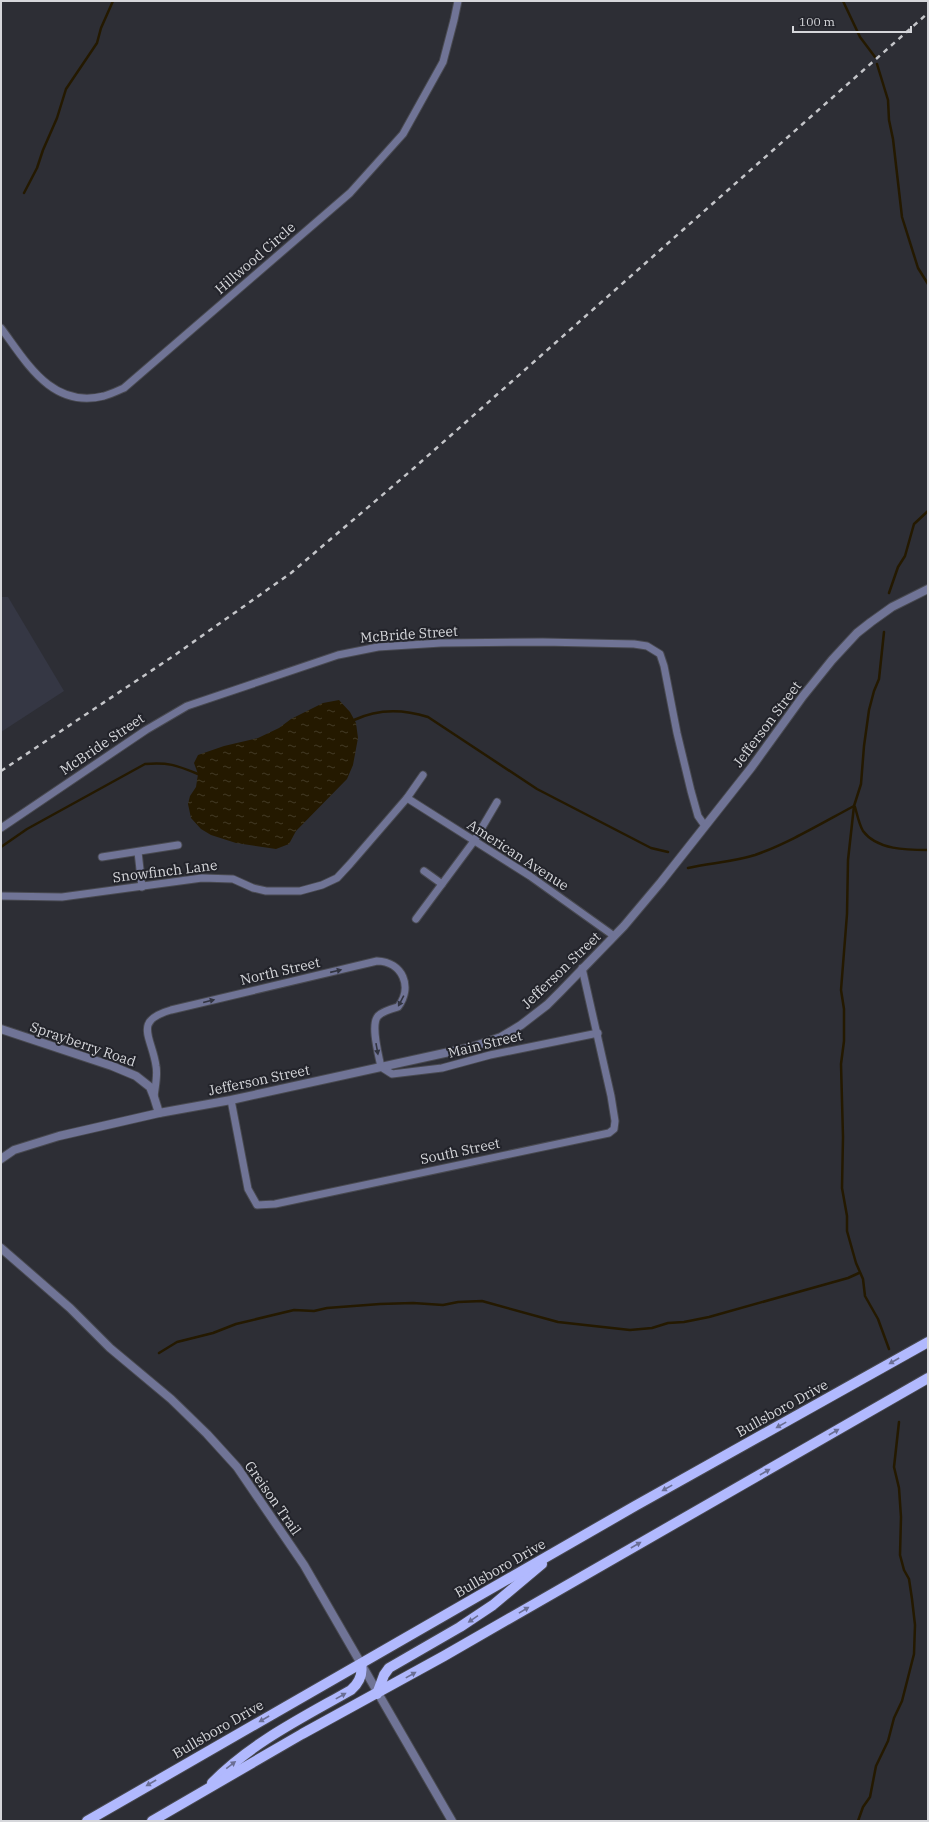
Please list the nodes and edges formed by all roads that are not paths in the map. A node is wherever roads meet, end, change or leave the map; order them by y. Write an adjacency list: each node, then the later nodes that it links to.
1 (458, 1): 2 (street, Hillwood Circle)
2 (1, 328)
3 (928, 589): 7 (street, Jefferson Street)
4 (423, 775): 5 (street, Snowfinch Lane)
5 (407, 798): 9 (street, American Avenue); 15 (street, Snowfinch Lane)
6 (497, 802): 9 (street)
7 (705, 826): 8 (street, McBride Street); 18 (street, Jefferson Street)
8 (1, 828)
9 (474, 841): 14 (street); 18 (street, American Avenue)
10 (178, 845): 11 (street)
11 (138, 852): 12 (street); 15 (street)
12 (102, 857)
13 (424, 871): 14 (street)
14 (442, 884): 17 (street)
15 (142, 887): 16 (street, Snowfinch Lane)
16 (1, 896)
17 (416, 919)
18 (614, 936): 19 (street, Jefferson Street)
19 (582, 968): 21 (street, South Street); 22 (street, Jefferson Street)
20 (1, 1029): 23 (street, Sprayberry Road)
21 (598, 1033): 22 (street, Main Street); 24 (street, South Street)
22 (381, 1067): 23 (street, North Street, one-way to 22); 24 (street, Jefferson Street)
23 (154, 1097): 25 (street, Sprayberry Road)
24 (231, 1100): 25 (street, Jefferson Street)
25 (159, 1113): 26 (street, Jefferson Street)
26 (1, 1159)
27 (1, 1248): 31 (street, Greison Trail)
28 (928, 1342): 30 (main road, Bullsboro Drive, one-way to 30)
29 (928, 1378): 32 (main road, one-way to 29)
30 (558, 1551): 31 (main road, Bullsboro Drive); 32 (main road, one-way to 32)
31 (361, 1664): 32 (street, Greison Trail); 33 (main road, one-way to 31); 34 (main road, Bullsboro Drive, one-way to 34)
32 (377, 1694): 33 (main road); 36 (street, Greison Trail)
33 (203, 1792): 35 (main road)
34 (86, 1821)
35 (152, 1821)
36 (452, 1821)

